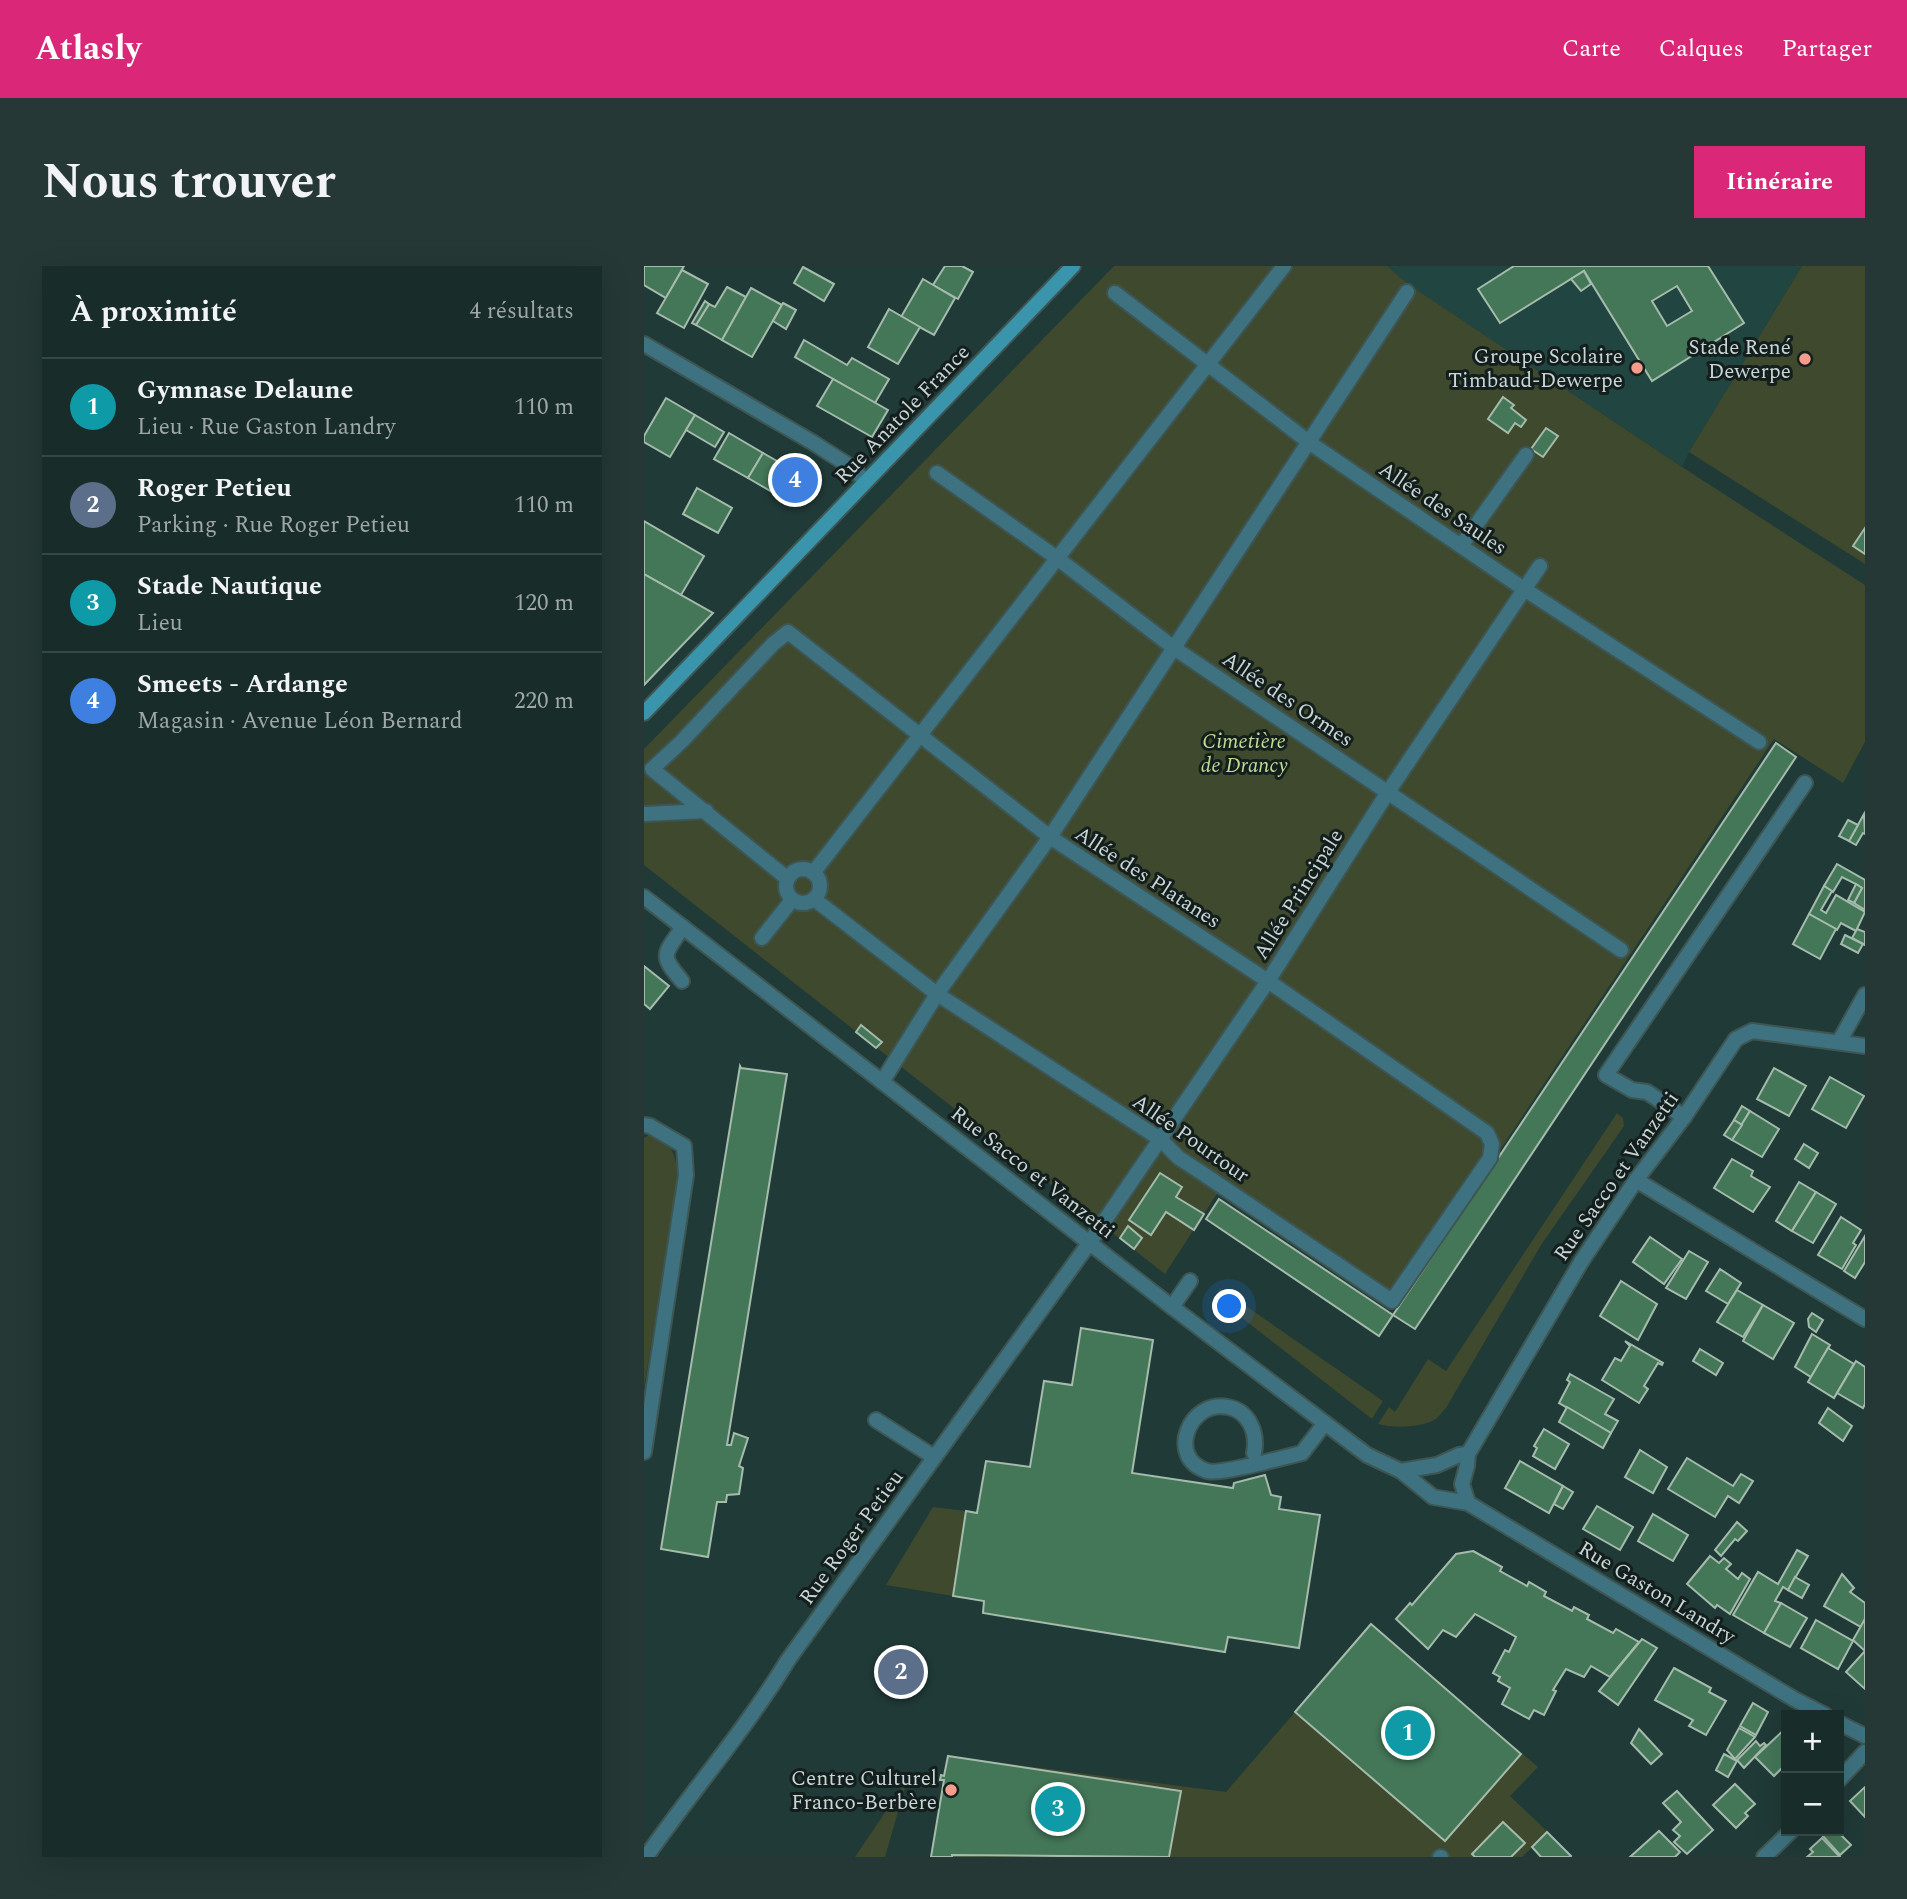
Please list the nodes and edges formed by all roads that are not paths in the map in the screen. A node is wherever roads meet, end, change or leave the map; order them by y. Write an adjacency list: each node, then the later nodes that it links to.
1 (1073, 266): 10 (main road, Rue Anatole France)
2 (1284, 266): 6 (street)
3 (1407, 292): 7 (street)
4 (1115, 293): 6 (street, Allée des Saules)
5 (644, 344): 10 (street)
6 (1209, 365): 7 (street, Allée des Saules); 12 (street)
7 (1310, 443): 11 (street, Allée des Saules); 15 (street)
8 (1526, 455): 11 (street)
9 (937, 473): 12 (street, Allée des Ormes)
10 (866, 481): 16 (main road, Rue Anatole France)
11 (1461, 546): 14 (street, Allée des Saules)
12 (1057, 558): 15 (street, Allée des Ormes); 17 (street)
13 (1540, 566): 14 (street, Allée Principale)
14 (1524, 589): 18 (street, Allée des Saules); 20 (street, Allée Principale)
15 (1174, 648): 20 (street, Allée des Ormes); 23 (street)
16 (644, 713)
17 (920, 734): 21 (street, Allée des Platanes); 23 (street, Allée des Platanes); 24 (street)
18 (1759, 742)
19 (1805, 783): 39 (street)
20 (1388, 792): 31 (street, Allée des Ormes); 33 (street, Allée Principale)
21 (705, 811): 22 (street); 25 (street)
22 (644, 814)
23 (1050, 838): 33 (street, Allée des Platanes); 34 (street)
24 (813, 873): 25 (street); 27 (street)
25 (788, 878): 28 (street)
26 (644, 897): 29 (street, Rue Sacco et Vanzetti)
27 (814, 899): 28 (street); 34 (street, Allée Pourtour)
28 (792, 900): 30 (street)
29 (683, 927): 32 (street); 38 (street, Rue Sacco et Vanzetti)
30 (762, 938)
31 (1621, 950)
32 (682, 982)
33 (1268, 982): 41 (street, Allée Principale); 42 (street, Allée des Platanes)
34 (937, 994): 38 (street); 41 (street, Allée Pourtour)
35 (1865, 996): 36 (street)
36 (1839, 1042): 37 (street, Rue Sacco et Vanzetti); 39 (street, Rue Sacco et Vanzetti)
37 (1865, 1046)
38 (882, 1082): 44 (street, Rue Sacco et Vanzetti)
39 (1684, 1117): 43 (street, Rue Sacco et Vanzetti)
40 (644, 1125): 50 (street)
41 (1160, 1139): 42 (street, Allée Pourtour); 44 (street, Allée Principale)
42 (1492, 1144)
43 (1636, 1180): 47 (street); 52 (street, Rue Sacco et Vanzetti)
44 (1090, 1242): 46 (street, Rue Sacco et Vanzetti); 53 (street, Rue Roger Petieu)
45 (1190, 1281): 46 (street)
46 (1172, 1307): 49 (street, Rue Sacco et Vanzetti)
47 (1865, 1319)
48 (876, 1420): 53 (street)
49 (1325, 1423): 51 (street); 54 (street, Rue Sacco et Vanzetti)
50 (644, 1451)
51 (1254, 1453)
52 (1468, 1454): 54 (street); 55 (street, Rue Sacco et Vanzetti)
53 (934, 1457): 62 (street, Rue Roger Petieu)
54 (1401, 1471): 55 (street, Rue Sacco et Vanzetti)
55 (1468, 1503): 56 (street, Rue Gaston Landry)
56 (1815, 1710)
57 (1844, 1726): 58 (street)
58 (1865, 1736)
59 (1865, 1752): 60 (street)
60 (1844, 1775)
61 (1786, 1836): 63 (street)
62 (646, 1857)
63 (1764, 1857)

